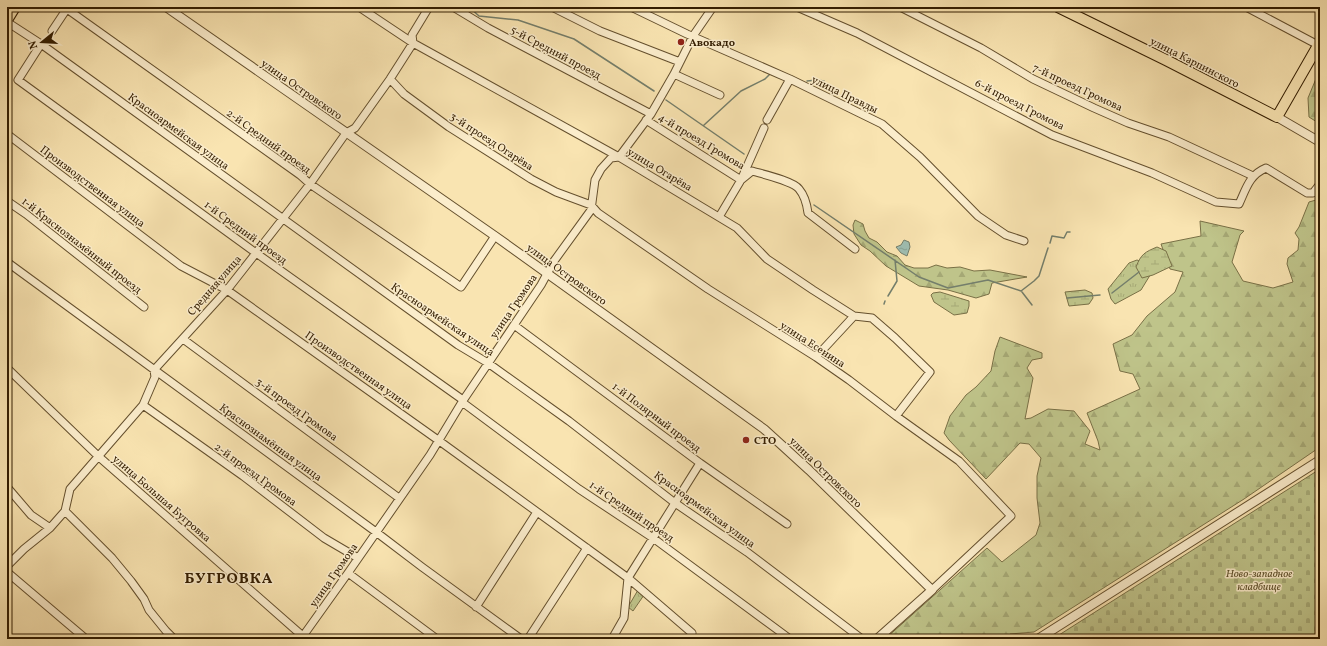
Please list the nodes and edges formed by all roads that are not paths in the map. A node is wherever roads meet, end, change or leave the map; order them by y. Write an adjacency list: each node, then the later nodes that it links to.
1 (15, 7): 14 (main road)
2 (166, 7): 29 (street, улица Островского)
3 (359, 7): 17 (street, улица Огарёва)
4 (429, 7): 17 (street, Средняя улица)
5 (453, 7): 25 (street, 5-й Средний проезд)
6 (552, 7): 20 (street)
7 (631, 7): 16 (street, улица Правды)
8 (713, 7): 16 (street, улица Громова)
9 (797, 7): 33 (street, 6-й проезд Громова)
10 (900, 7): 33 (street, 7-й проезд Громова)
11 (1058, 7): 26 (main road, улица Карпинского)
12 (1246, 7): 19 (street)
13 (67, 8): 15 (street); 35 (street, 2-й Средний проезд)
14 (7, 21): 18 (street, Красноармейская улица)
15 (52, 31)
16 (693, 36): 20 (street, улица Громова); 23 (street, улица Правды)
17 (413, 43): 22 (street, Средняя улица); 32 (street, улица Огарёва)
18 (41, 44): 40 (street, Красноармейская улица); 44 (street, 1-й Средний проезд)
19 (1319, 44): 26 (main road)
20 (680, 62): 21 (street, улица Громова)
21 (674, 74): 24 (street); 25 (street, улица Громова)
22 (390, 79): 29 (street, Средняя улица); 38 (street, 3-й проезд Огарёва)
23 (790, 79): 27 (street); 42 (street, улица Правды)
24 (720, 96)
25 (649, 117): 32 (street, улица Громова); 34 (street, 4-й проезд Громова)
26 (1277, 117): 31 (street, улица Карпинского)
27 (767, 120)
28 (764, 128): 34 (street)
29 (346, 133): 35 (street, Средняя улица); 41 (street, улица Островского)
30 (7, 134): 47 (street, Производственная улица)
31 (1320, 142)
32 (619, 157): 38 (street, улица Громова); 39 (street, улица Огарёва)
33 (1253, 176): 36 (street)
34 (741, 180): 39 (street); 43 (street, 4-й проезд Громова)
35 (310, 184): 40 (street, Средняя улица); 41 (street, 2-й Средний проезд)
36 (1320, 184)
37 (7, 201): 48 (street, 1-й Краснознамённый проезд)
38 (591, 205): 46 (street, улица Громова); 52 (street, улица Есенина)
39 (719, 217): 49 (street, улица Огарёва)
40 (282, 219): 44 (street, Средняя улица); 53 (street, Красноармейская улица)
41 (495, 236): 46 (street, улица Островского)
42 (1024, 241)
43 (855, 249)
44 (256, 253): 47 (street, Средняя улица); 56 (street, 1-й Средний проезд)
45 (7, 262): 55 (street, Краснознамённая улица)
46 (548, 274): 50 (street, улица Громова); 78 (street, улица Островского)
47 (227, 290): 51 (street, Средняя улица); 59 (street, Производственная улица)
48 (144, 307)
49 (854, 316): 52 (street); 58 (street, улица Огарёва)
50 (514, 325): 53 (street, улица Громова); 62 (street, 1-й Полярный проезд)
51 (182, 339): 55 (street, Средняя улица); 64 (street, 3-й проезд Громова)
52 (816, 357): 58 (street, улица Есенина)
53 (488, 363): 56 (street, улица Громова); 65 (street, Красноармейская улица)
54 (7, 368): 60 (street, улица Большая Бугровка)
55 (154, 370): 57 (street, Средняя улица); 70 (street, Краснознамённая улица)
56 (462, 401): 59 (street, улица Громова); 71 (street, 1-й Средний проезд)
57 (142, 405): 60 (street, Средняя улица); 73 (street, 2-й проезд Громова)
58 (896, 416): 78 (street, улица Есенина)
59 (438, 440): 64 (street, улица Громова); 67 (street, Производственная улица)
60 (98, 456): 66 (street, Средняя улица); 81 (street, улица Большая Бугровка)
61 (1320, 460): 91 (street)
62 (700, 463): 65 (street); 68 (street, 1-й Полярный проезд)
63 (7, 487): 69 (street)
64 (399, 498): 70 (street, улица Громова)
65 (675, 503): 71 (street); 89 (street, Красноармейская улица)
66 (65, 511): 69 (street, Средняя улица); 83 (street)
67 (537, 512): 72 (street, Производственная улица); 79 (street)
68 (787, 524)
69 (50, 528): 74 (street, Средняя улица)
70 (376, 532): 73 (street, улица Громова); 79 (street, Краснознамённая улица)
71 (653, 538): 77 (street); 88 (street, 1-й Средний проезд)
72 (587, 548): 77 (street, Производственная улица); 86 (street)
73 (358, 558): 76 (street, улица Громова)
74 (7, 566)
75 (7, 572): 82 (street)
76 (348, 573): 81 (street, улица Громова); 84 (street)
77 (628, 578): 80 (street, Производственная улица); 87 (street)
78 (932, 590): 90 (street)
79 (476, 607): 85 (street, Краснознамённая улица)
80 (692, 633)
81 (305, 638)
82 (86, 639)
83 (174, 639)
84 (437, 639)
85 (522, 639)
86 (528, 639)
87 (612, 639)
88 (790, 639)
89 (862, 639)
90 (877, 639)
91 (1038, 639)

